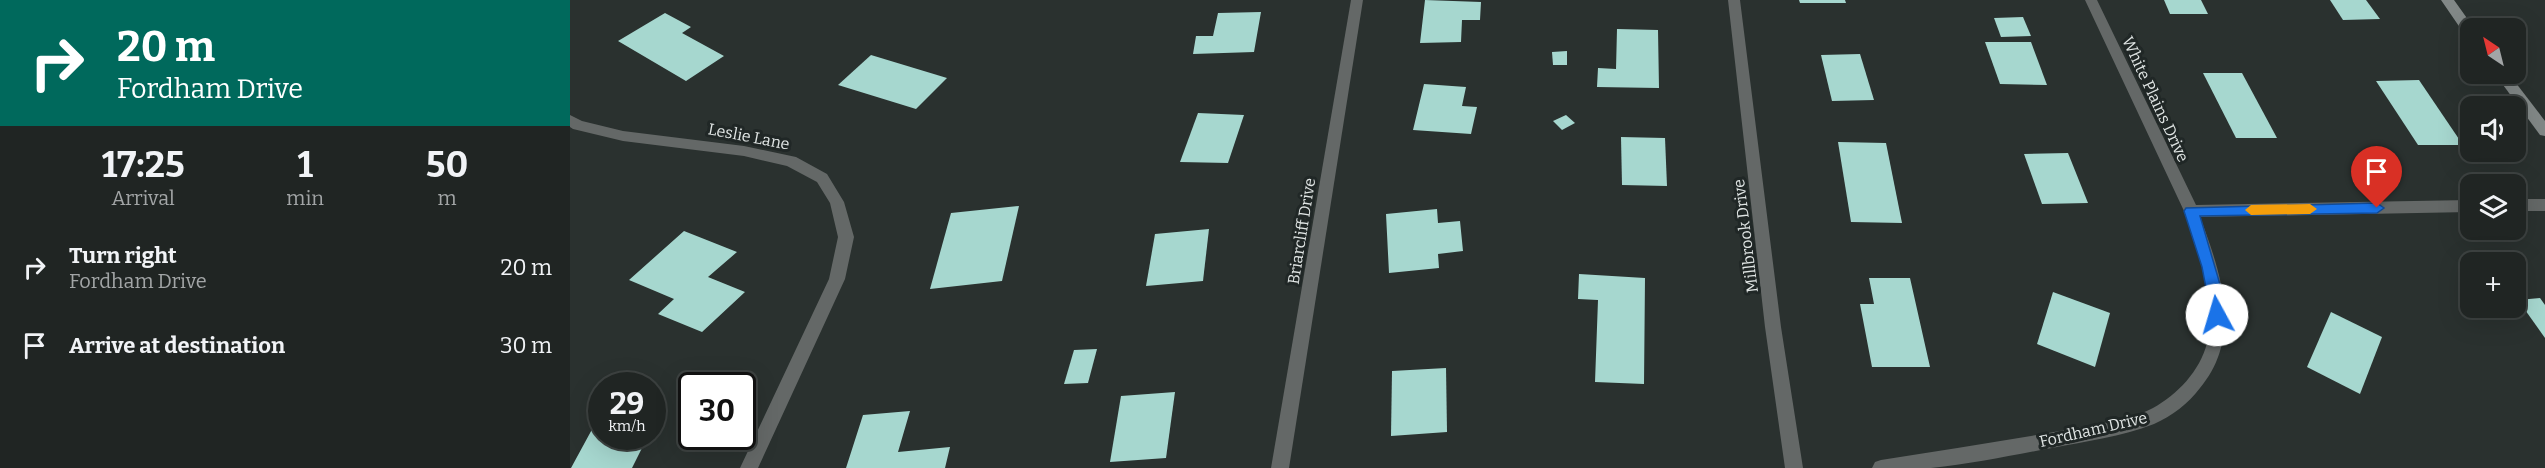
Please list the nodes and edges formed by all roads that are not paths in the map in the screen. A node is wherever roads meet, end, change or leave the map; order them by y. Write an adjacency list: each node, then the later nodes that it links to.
1 (1357, 0): 14 (street, Briarcliff Drive)
2 (1734, 0): 15 (street, Millbrook Drive)
3 (2091, 0): 12 (street, White Plains Drive)
4 (2446, 0): 5 (main road)
5 (2460, 19)
6 (2510, 84): 8 (main road)
7 (570, 120): 13 (street, Leslie Lane)
8 (2545, 131)
9 (2526, 205): 10 (street)
10 (2545, 205)
11 (2460, 206): 12 (street)
12 (2191, 211): 16 (street, Fordham Drive)
13 (749, 468)
14 (1280, 468)
15 (1794, 468)
16 (1881, 468)

